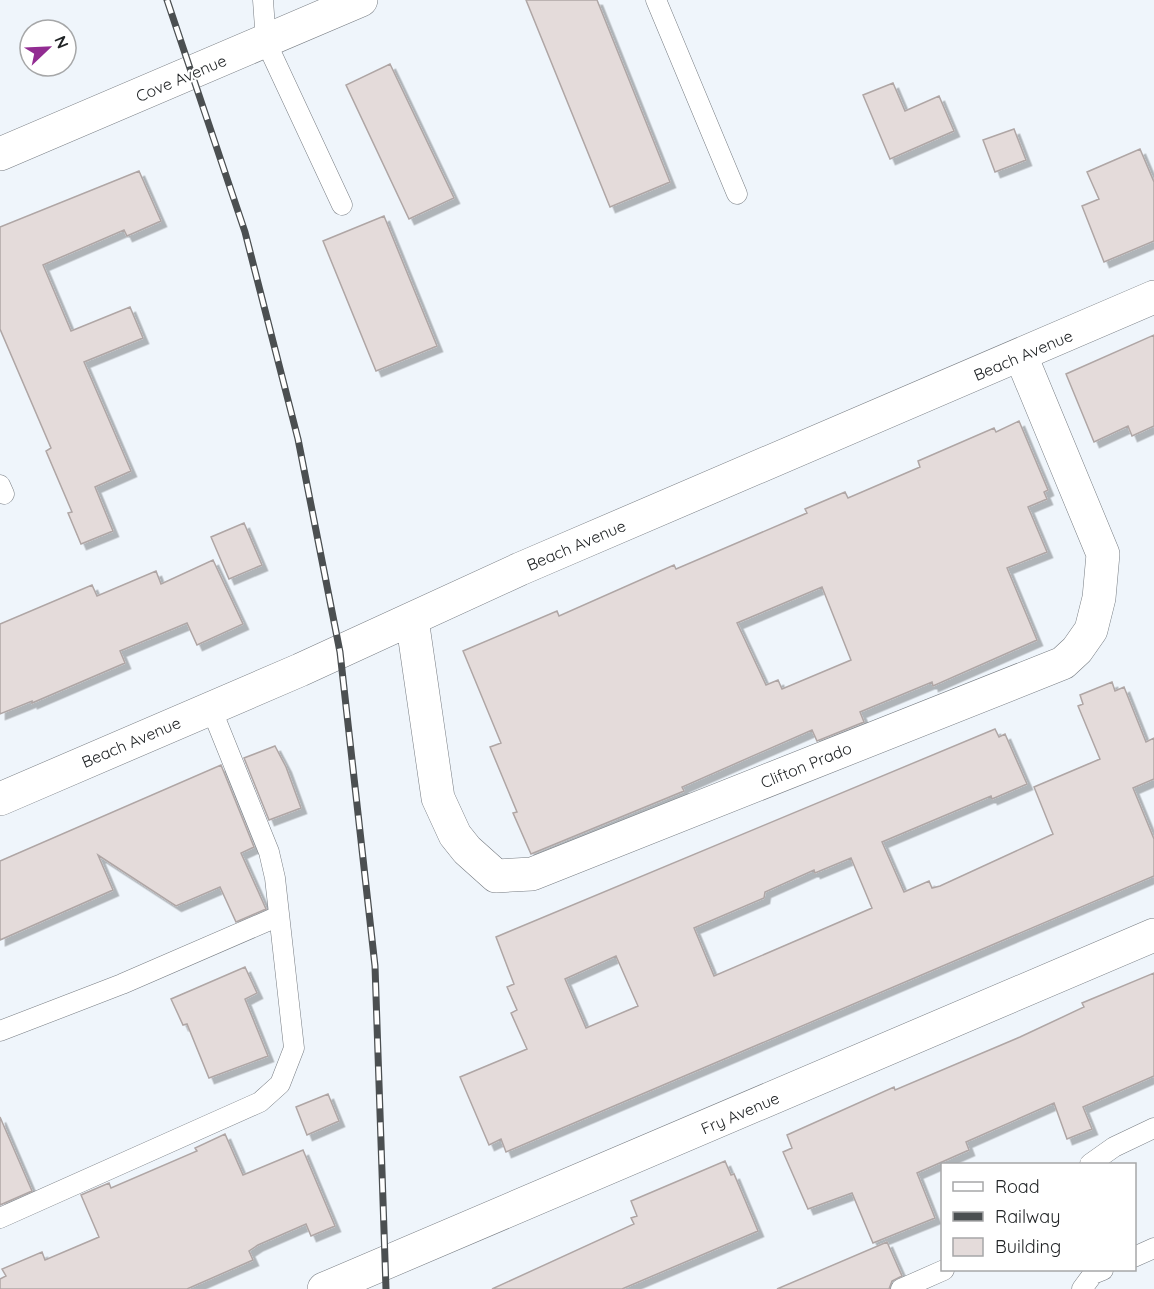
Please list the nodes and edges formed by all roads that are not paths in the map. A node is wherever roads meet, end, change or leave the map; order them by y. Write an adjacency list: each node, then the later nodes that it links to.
1 (263, 0): 4 (lane)
2 (361, 0): 4 (street, Cove Avenue)
3 (656, 0): 6 (lane)
4 (266, 42): 5 (street, Cove Avenue); 7 (lane)
5 (0, 154)
6 (737, 194)
7 (342, 205)
8 (1154, 297): 9 (street, Beach Avenue)
9 (1021, 356): 10 (street, Beach Avenue); 10 (street, Clifton Prado)
10 (412, 619): 11 (street, Beach Avenue)
11 (211, 708): 12 (street, Beach Avenue); 13 (lane)
12 (0, 799)
13 (279, 916): 15 (lane); 18 (lane)
14 (1154, 935): 23 (street, Fry Avenue)
15 (0, 1032)
16 (1154, 1128): 17 (lane)
17 (1091, 1163)
18 (0, 1218)
19 (1154, 1248): 20 (lane)
20 (1136, 1256)
21 (941, 1270): 24 (lane)
22 (1099, 1271): 25 (lane)
23 (324, 1289)
24 (901, 1289)
25 (1082, 1289)

